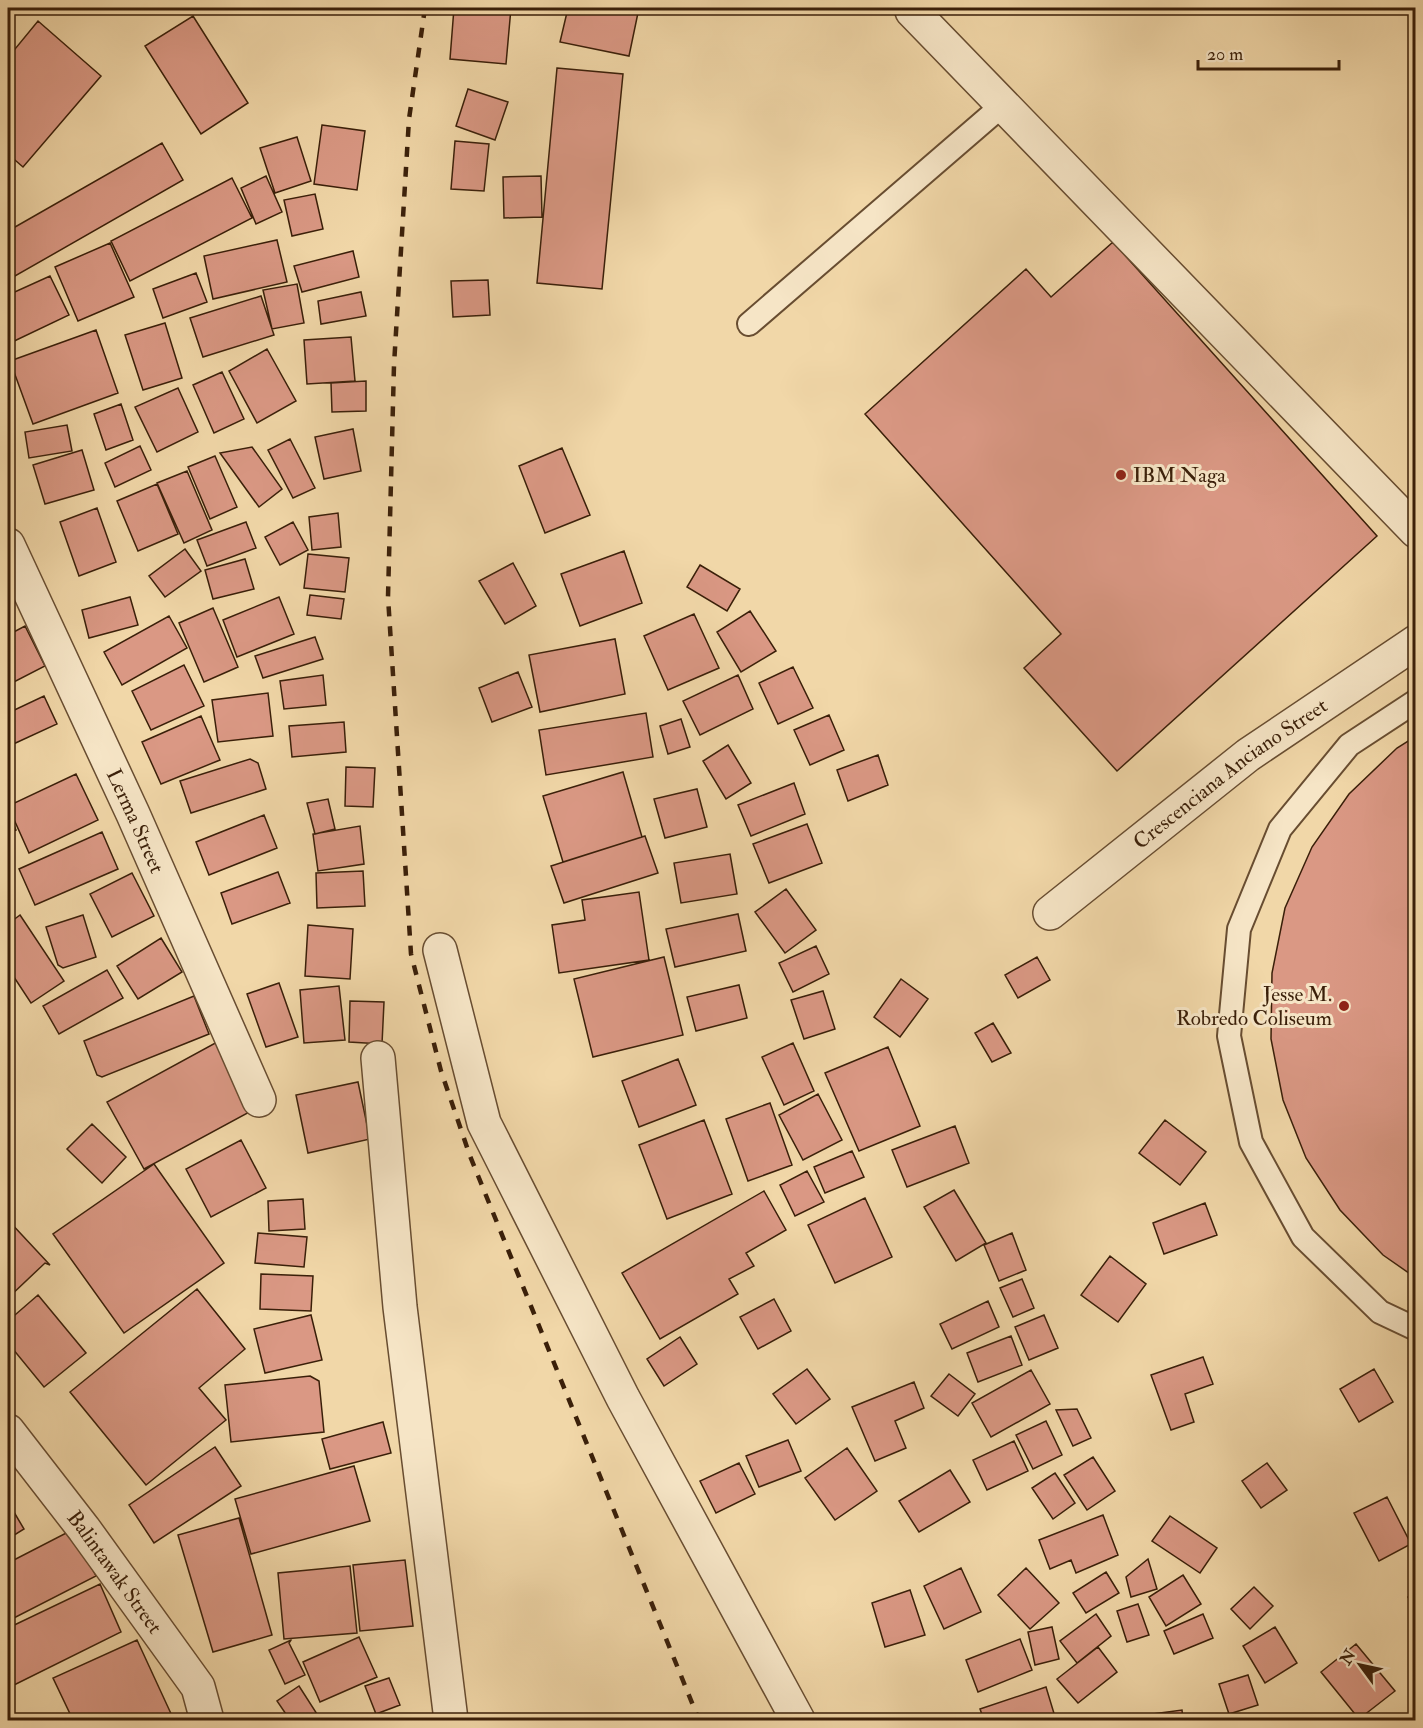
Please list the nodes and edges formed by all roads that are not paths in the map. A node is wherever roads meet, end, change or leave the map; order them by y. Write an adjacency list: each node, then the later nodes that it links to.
1 (916, 8): 2 (street)
2 (1004, 104): 3 (lane); 4 (street)
3 (749, 324)
4 (1416, 531)
5 (8, 548): 11 (street, Lerma Street)
6 (1416, 642): 8 (street, Crescenciana Anciano Street)
7 (1416, 700): 12 (lane)
8 (1050, 913)
9 (440, 950): 16 (street)
10 (378, 1058): 15 (street)
11 (259, 1100)
12 (1416, 1329)
13 (8, 1431): 14 (street, Balintawak Street)
14 (207, 1720)
15 (451, 1720)
16 (798, 1720)

